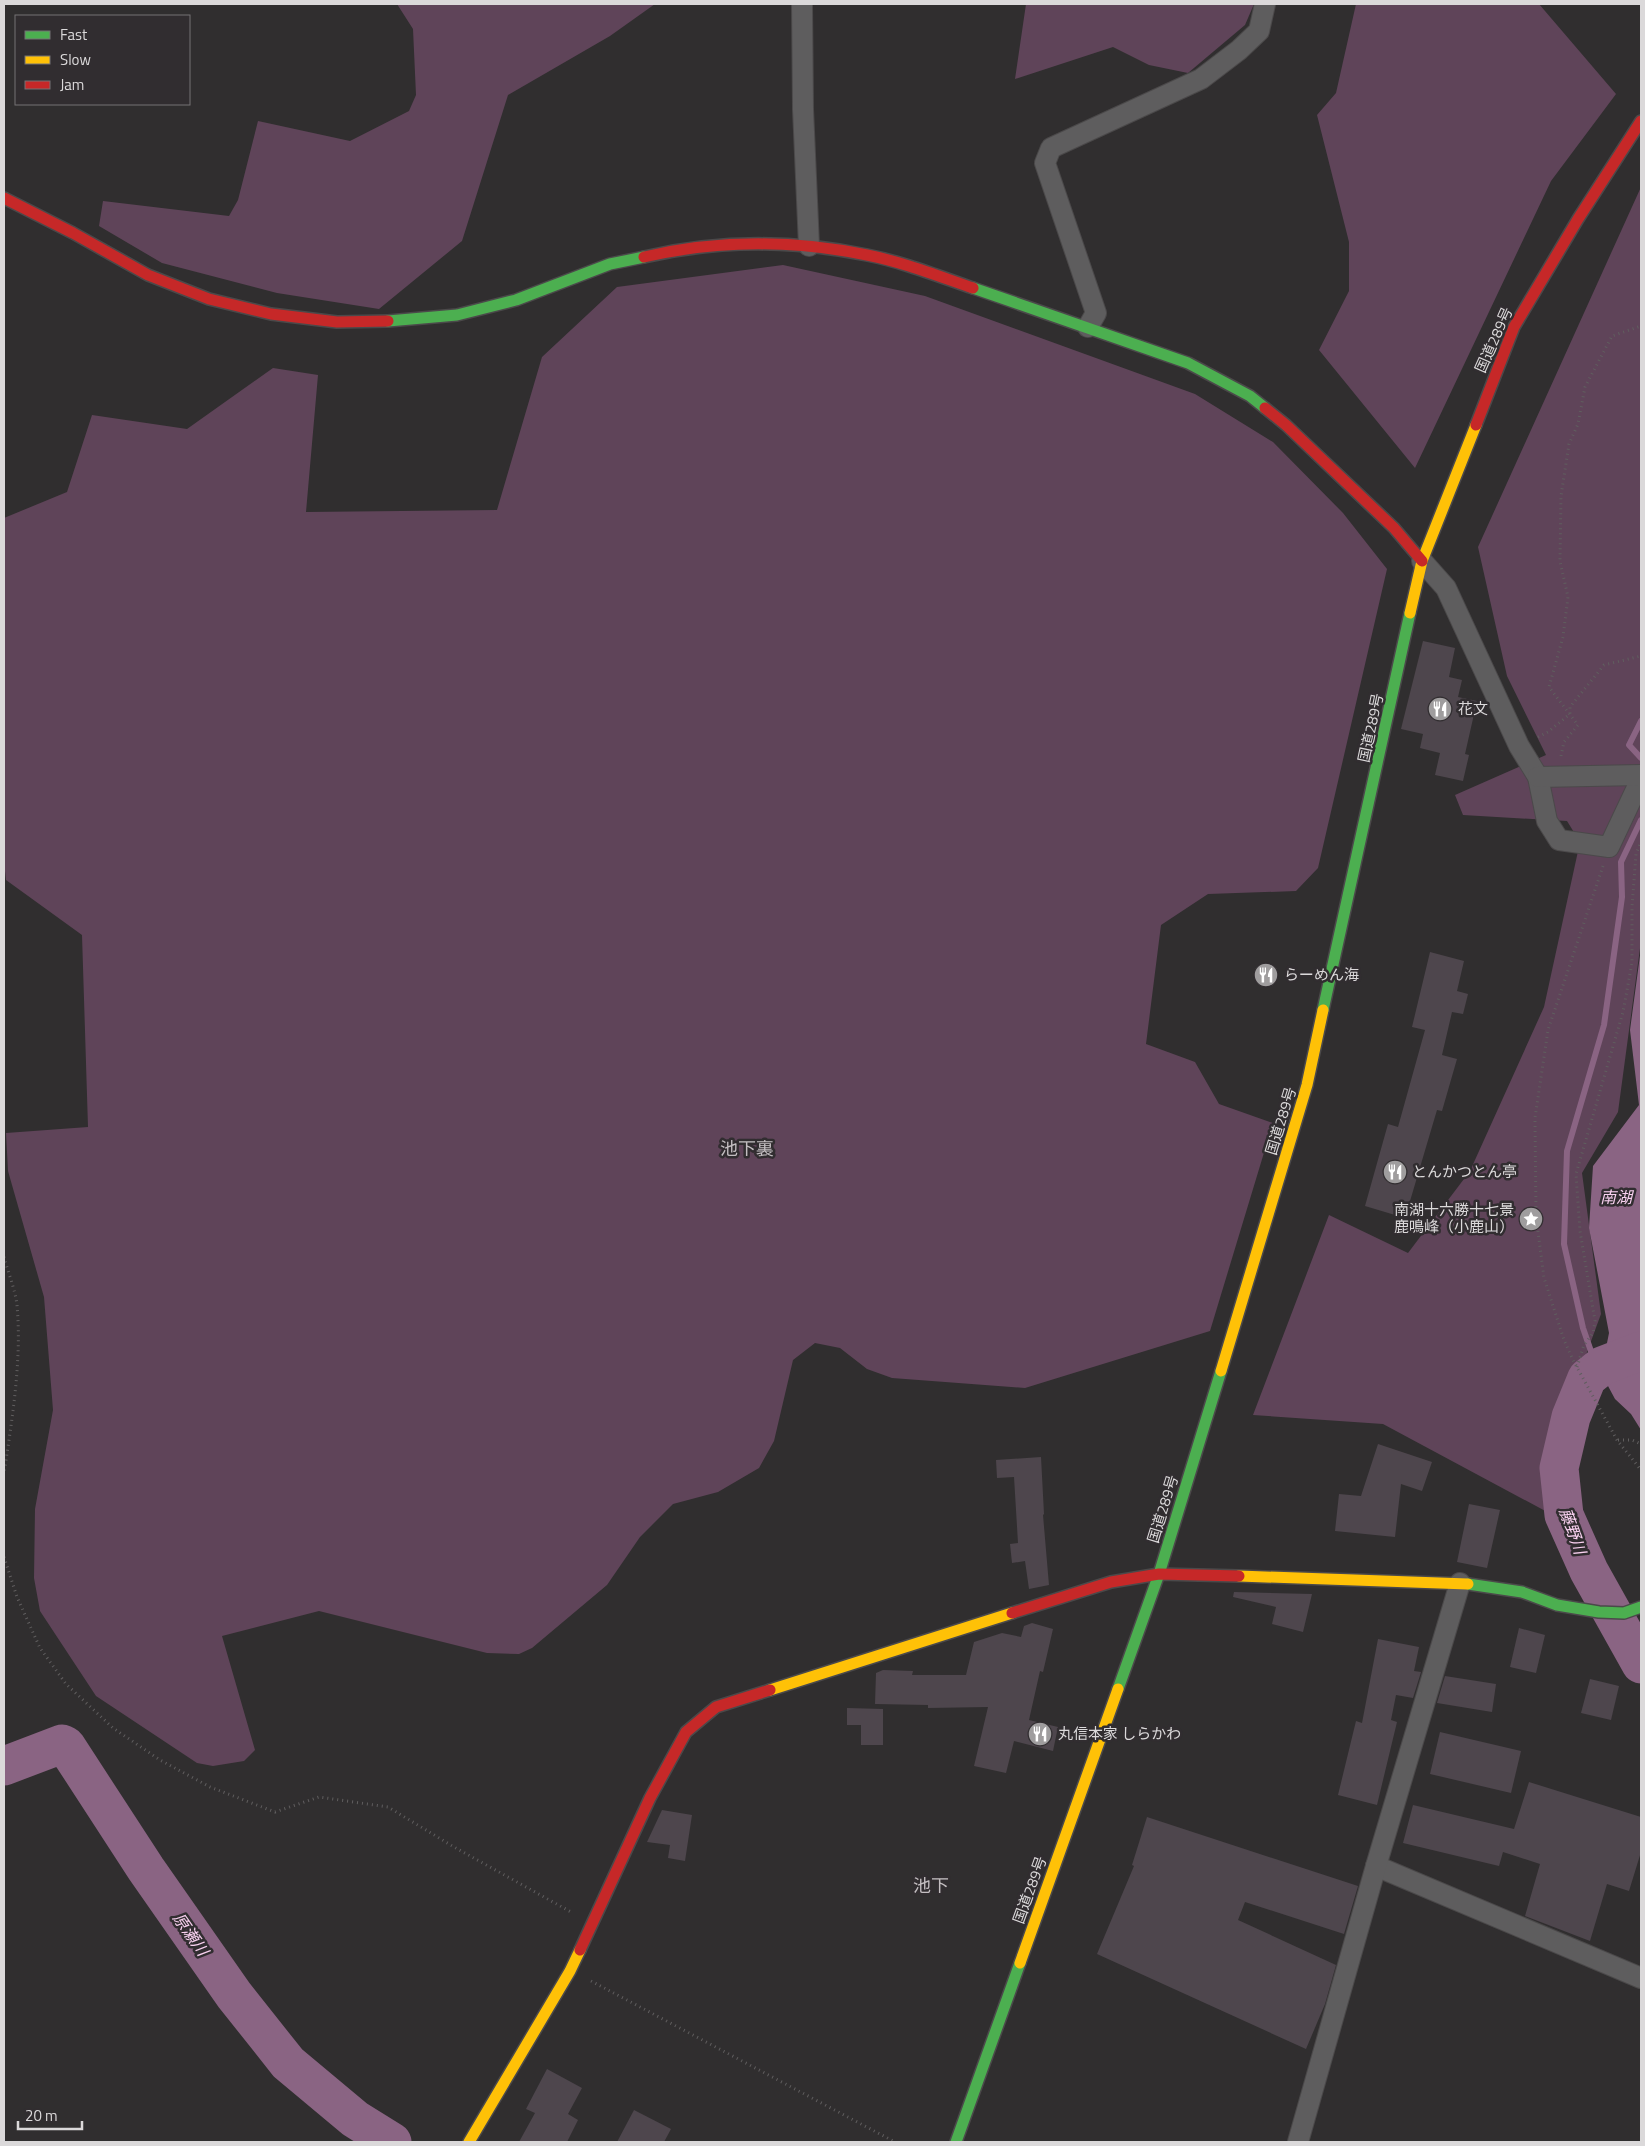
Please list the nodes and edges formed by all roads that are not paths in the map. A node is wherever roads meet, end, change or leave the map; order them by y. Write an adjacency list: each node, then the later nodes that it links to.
1 (802, 4): 5 (street)
2 (1265, 4): 6 (street)
3 (1641, 121): 7 (main road, 国道289号)
4 (4, 198): 5 (main road)
5 (809, 246): 6 (main road)
6 (1088, 328): 7 (main road)
7 (1422, 561): 9 (street); 11 (main road, 国道289号)
8 (1641, 774): 9 (street)
9 (1538, 777): 10 (street)
10 (1641, 779)
11 (1159, 1574): 12 (main road); 16 (main road); 17 (main road, 国道289号)
12 (1460, 1583): 13 (main road); 14 (street)
13 (1641, 1606)
14 (1376, 1866): 15 (street); 18 (street)
15 (1641, 1978)
16 (469, 2142)
17 (956, 2142)
18 (1298, 2142)

